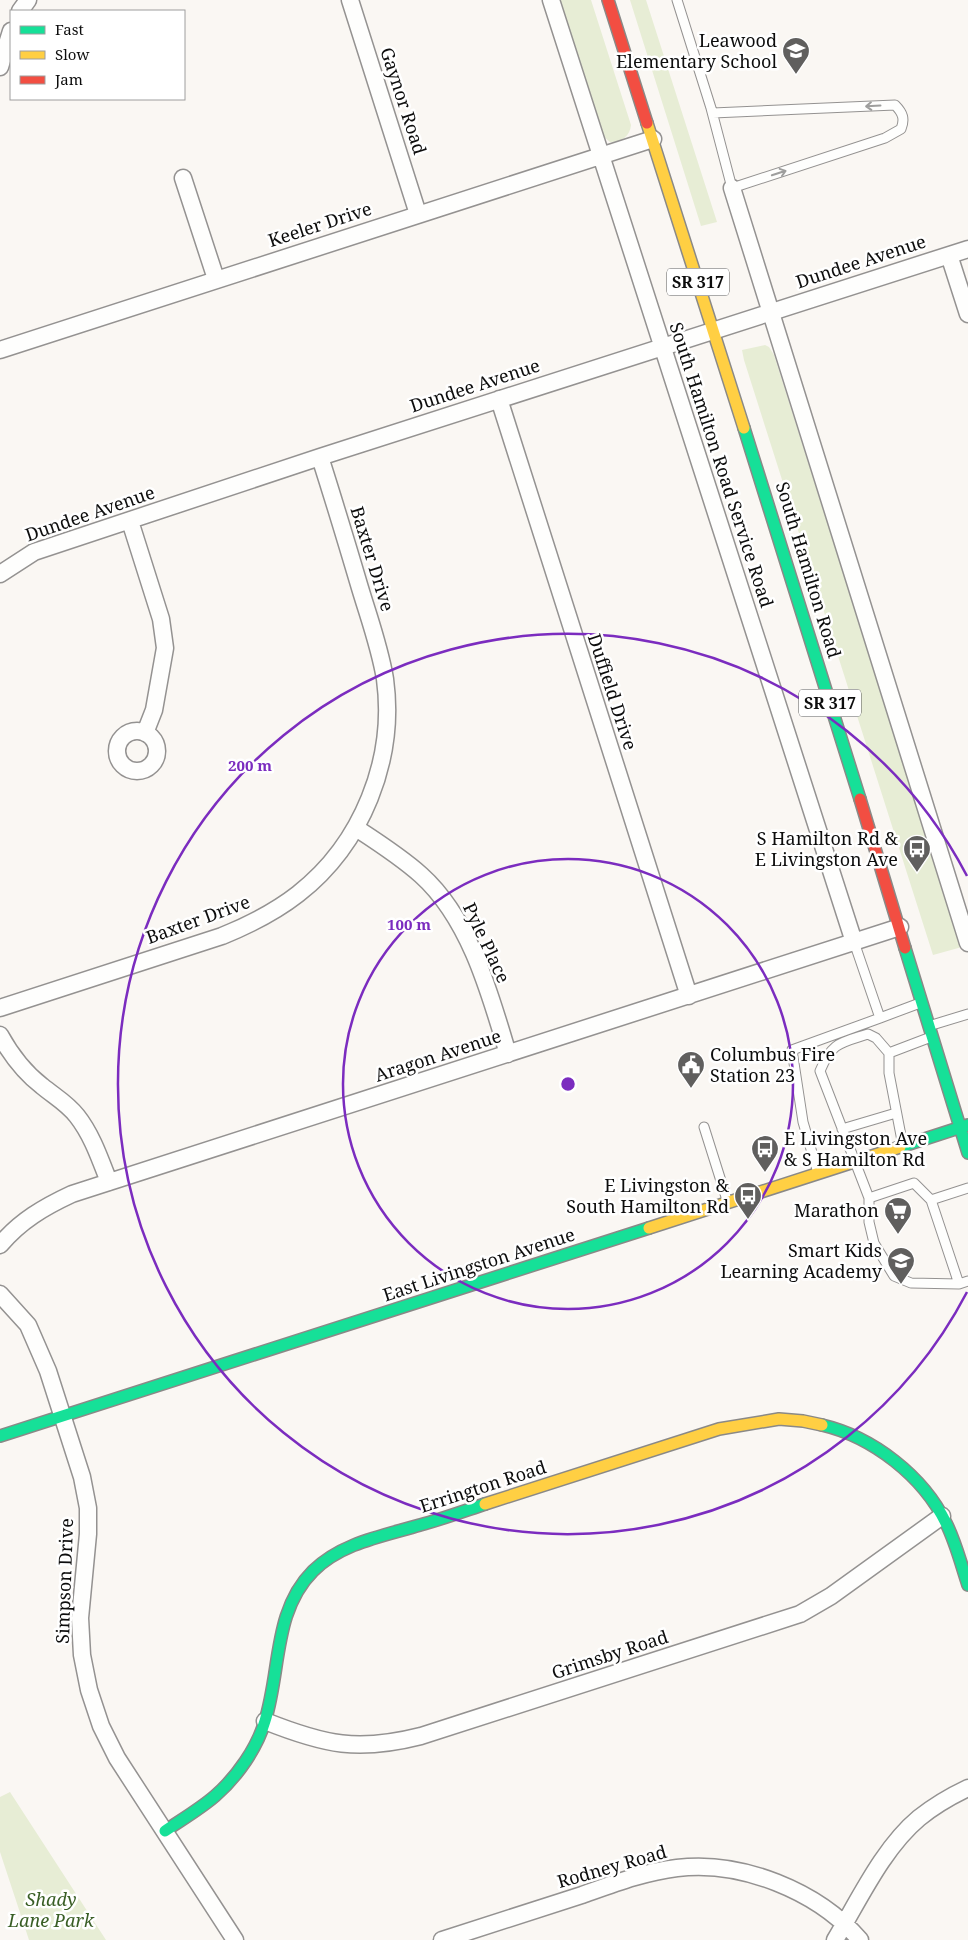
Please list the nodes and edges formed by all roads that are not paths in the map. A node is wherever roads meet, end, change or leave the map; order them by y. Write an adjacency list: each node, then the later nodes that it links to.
1 (350, 0): 12 (street, Gaynor Road)
2 (551, 0): 9 (street, South Hamilton Road Service Road)
3 (608, 0): 8 (main road, South Hamilton Road / SR 317)
4 (677, 0): 7 (lane)
5 (10, 34): 6 (street)
6 (0, 67)
7 (713, 113): 11 (lane); 11 (lane, one-way to 7)
8 (653, 139): 9 (street, Keeler Drive); 18 (main road, South Hamilton Road / SR 317)
9 (601, 155): 12 (street, Keeler Drive); 19 (street, South Hamilton Road Service Road)
10 (183, 178): 15 (street)
11 (732, 188): 16 (street)
12 (418, 214): 15 (street, Keeler Drive)
13 (968, 249): 14 (street, Dundee Avenue)
14 (949, 255): 16 (street, Dundee Avenue); 17 (street)
15 (216, 279): 20 (street, Keeler Drive)
16 (770, 312): 18 (street, Dundee Avenue); 29 (street)
17 (968, 314)
18 (714, 331): 19 (street, Dundee Avenue); 27 (main road, South Hamilton Road / SR 317)
19 (662, 348): 21 (street, Dundee Avenue); 28 (street, South Hamilton Road Service Road)
20 (0, 350)
21 (499, 399): 22 (street, Dundee Avenue); 30 (street, Duffield Drive)
22 (320, 457): 23 (street, Dundee Avenue); 26 (street, Baxter Drive)
23 (130, 521): 24 (street, Dundee Avenue); 25 (street)
24 (0, 574)
25 (145, 733)
26 (356, 828): 32 (street, Baxter Drive); 38 (street, Pyle Place)
27 (900, 927): 28 (street, Aragon Avenue); 31 (main road, South Hamilton Road / SR 317)
28 (854, 942): 30 (street, Aragon Avenue); 34 (lane)
29 (968, 943)
30 (688, 996): 38 (street, Aragon Avenue)
31 (923, 1002): 34 (lane); 35 (main road, South Hamilton Road / SR 317)
32 (0, 1008)
33 (968, 1014): 35 (lane)
34 (880, 1018): 46 (lane)
35 (931, 1031): 37 (lane); 41 (main road, South Hamilton Road / SR 317)
36 (0, 1035): 47 (street)
37 (888, 1053): 39 (lane); 42 (lane)
38 (508, 1054): 47 (street, Aragon Avenue)
39 (896, 1114): 42 (lane); 43 (lane)
40 (704, 1127): 51 (lane)
41 (964, 1127): 43 (main road, East Livingston Avenue); 44 (main road, South Hamilton Road / SR 317)
42 (842, 1128): 45 (lane)
43 (903, 1146): 45 (main road, East Livingston Avenue)
44 (968, 1152)
45 (856, 1162): 46 (main road, East Livingston Avenue); 49 (lane)
46 (818, 1174): 51 (main road, East Livingston Avenue)
47 (109, 1182): 52 (street, Aragon Avenue)
48 (968, 1188): 50 (lane)
49 (869, 1198): 50 (lane); 53 (lane)
50 (931, 1200): 53 (lane)
51 (728, 1203): 55 (main road, East Livingston Avenue)
52 (0, 1245)
53 (964, 1282)
54 (0, 1294): 55 (street, Simpson Drive)
55 (63, 1416): 56 (main road, East Livingston Avenue); 61 (street, Simpson Drive)
56 (0, 1436)
57 (942, 1516): 58 (main road, Errington Road); 59 (street, Grimsby Road); 59 (main road, Errington Road)
58 (968, 1585)
59 (265, 1721): 61 (main road, Errington Road)
60 (968, 1788): 62 (street)
61 (165, 1831): 63 (street, Simpson Drive)
62 (845, 1924): 64 (street, Rodney Road); 65 (street); 66 (street, Rodney Road)
63 (235, 1940)
64 (442, 1940)
65 (835, 1940)
66 (860, 1940)

